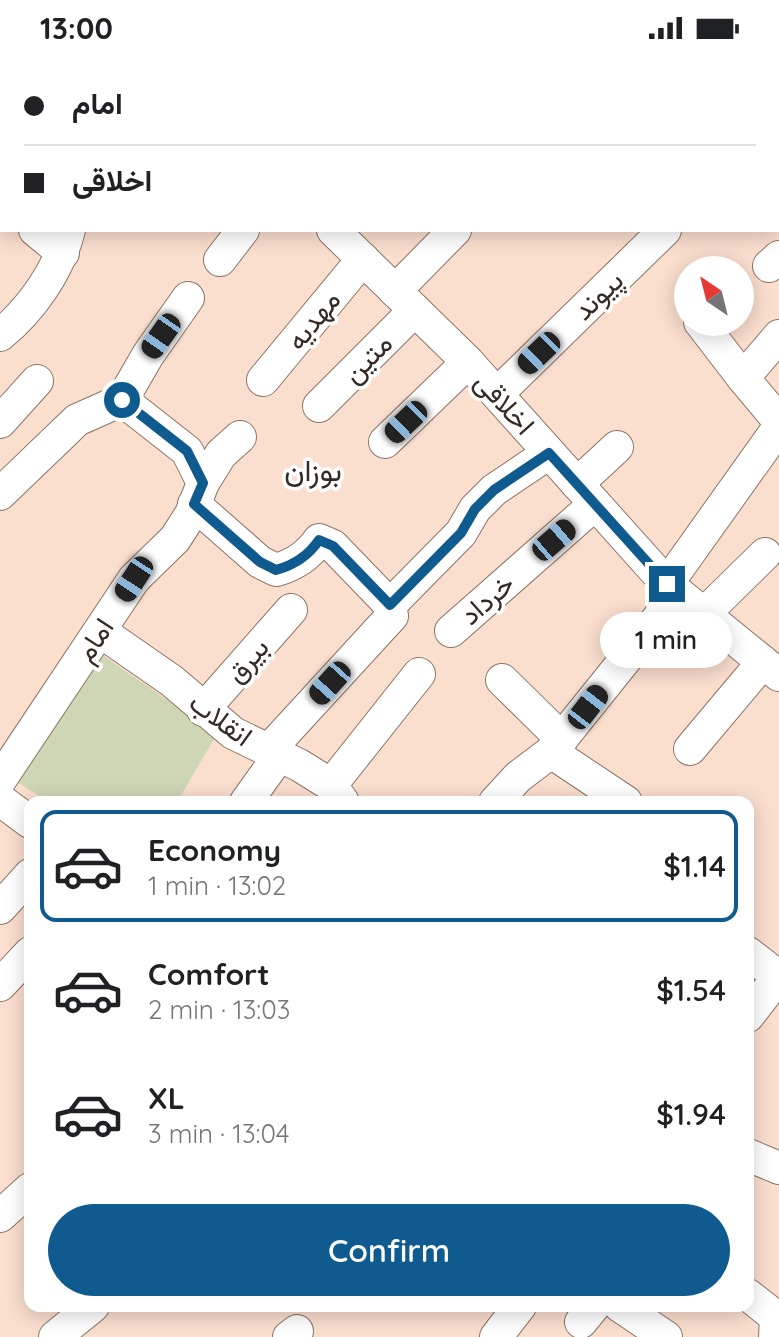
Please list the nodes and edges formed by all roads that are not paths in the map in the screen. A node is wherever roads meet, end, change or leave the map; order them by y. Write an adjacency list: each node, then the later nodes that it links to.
1 (40, 232): 6 (street)
2 (241, 232): 8 (street)
3 (335, 232): 7 (street, اخلاقی)
4 (454, 232): 10 (street, متین)
5 (663, 232): 18 (street, پیوند)
6 (66, 242): 11 (street)
7 (363, 259): 10 (street, اخلاقی); 16 (street, مهدیه)
8 (220, 260)
9 (188, 298): 19 (street)
10 (405, 300): 14 (street, اخلاقی); 20 (street, متین)
11 (3, 328)
12 (711, 336): 15 (street)
13 (779, 336): 15 (street)
14 (468, 362): 18 (street, اخلاقی); 25 (street)
15 (743, 378): 22 (street)
16 (263, 380)
17 (37, 381): 21 (street)
18 (497, 394): 27 (street, اخلاقی)
19 (122, 400): 28 (street); 29 (street)
20 (319, 406)
21 (3, 411)
22 (779, 421)
23 (779, 427): 32 (street)
24 (240, 437): 29 (street, امام)
25 (385, 442)
26 (617, 447): 30 (street, خرداد)
27 (549, 453): 30 (street, اخلاقی); 34 (street)
28 (0, 494)
29 (199, 494): 34 (street); 36 (street, امام)
30 (586, 494): 32 (street, اخلاقی); 37 (street, خرداد)
31 (765, 554): 35 (street)
32 (667, 584): 35 (street, اخلاقی); 42 (street)
33 (291, 610): 41 (street, بیرق)
34 (391, 610): 44 (street)
35 (704, 614): 38 (street, اخلاقی)
36 (100, 631): 41 (street, انقلاب); 45 (street, امام)
37 (451, 631)
38 (774, 670): 43 (street)
39 (419, 674): 46 (street)
40 (502, 680): 42 (street)
41 (203, 710): 44 (street, انقلاب)
42 (556, 746): 48 (street); 49 (street)
43 (690, 749)
44 (274, 753): 46 (street, انقلاب); 47 (street)
45 (0, 780)
46 (337, 794)
47 (249, 796)
48 (501, 796)
49 (618, 796)
50 (0, 800): 51 (street)
51 (24, 818)
52 (24, 882): 53 (street)
53 (0, 908)
54 (754, 958): 56 (street)
55 (24, 959): 57 (street)
56 (779, 977): 58 (street)
57 (0, 985)
58 (754, 1008)
59 (754, 1158): 60 (street)
60 (779, 1168)
61 (24, 1194): 62 (street)
62 (0, 1216)
63 (754, 1300): 70 (street)
64 (86, 1312): 68 (street)
65 (515, 1312): 69 (street)
66 (635, 1312): 67 (street)
67 (667, 1325)
68 (61, 1335)
69 (496, 1337)
70 (775, 1337)

